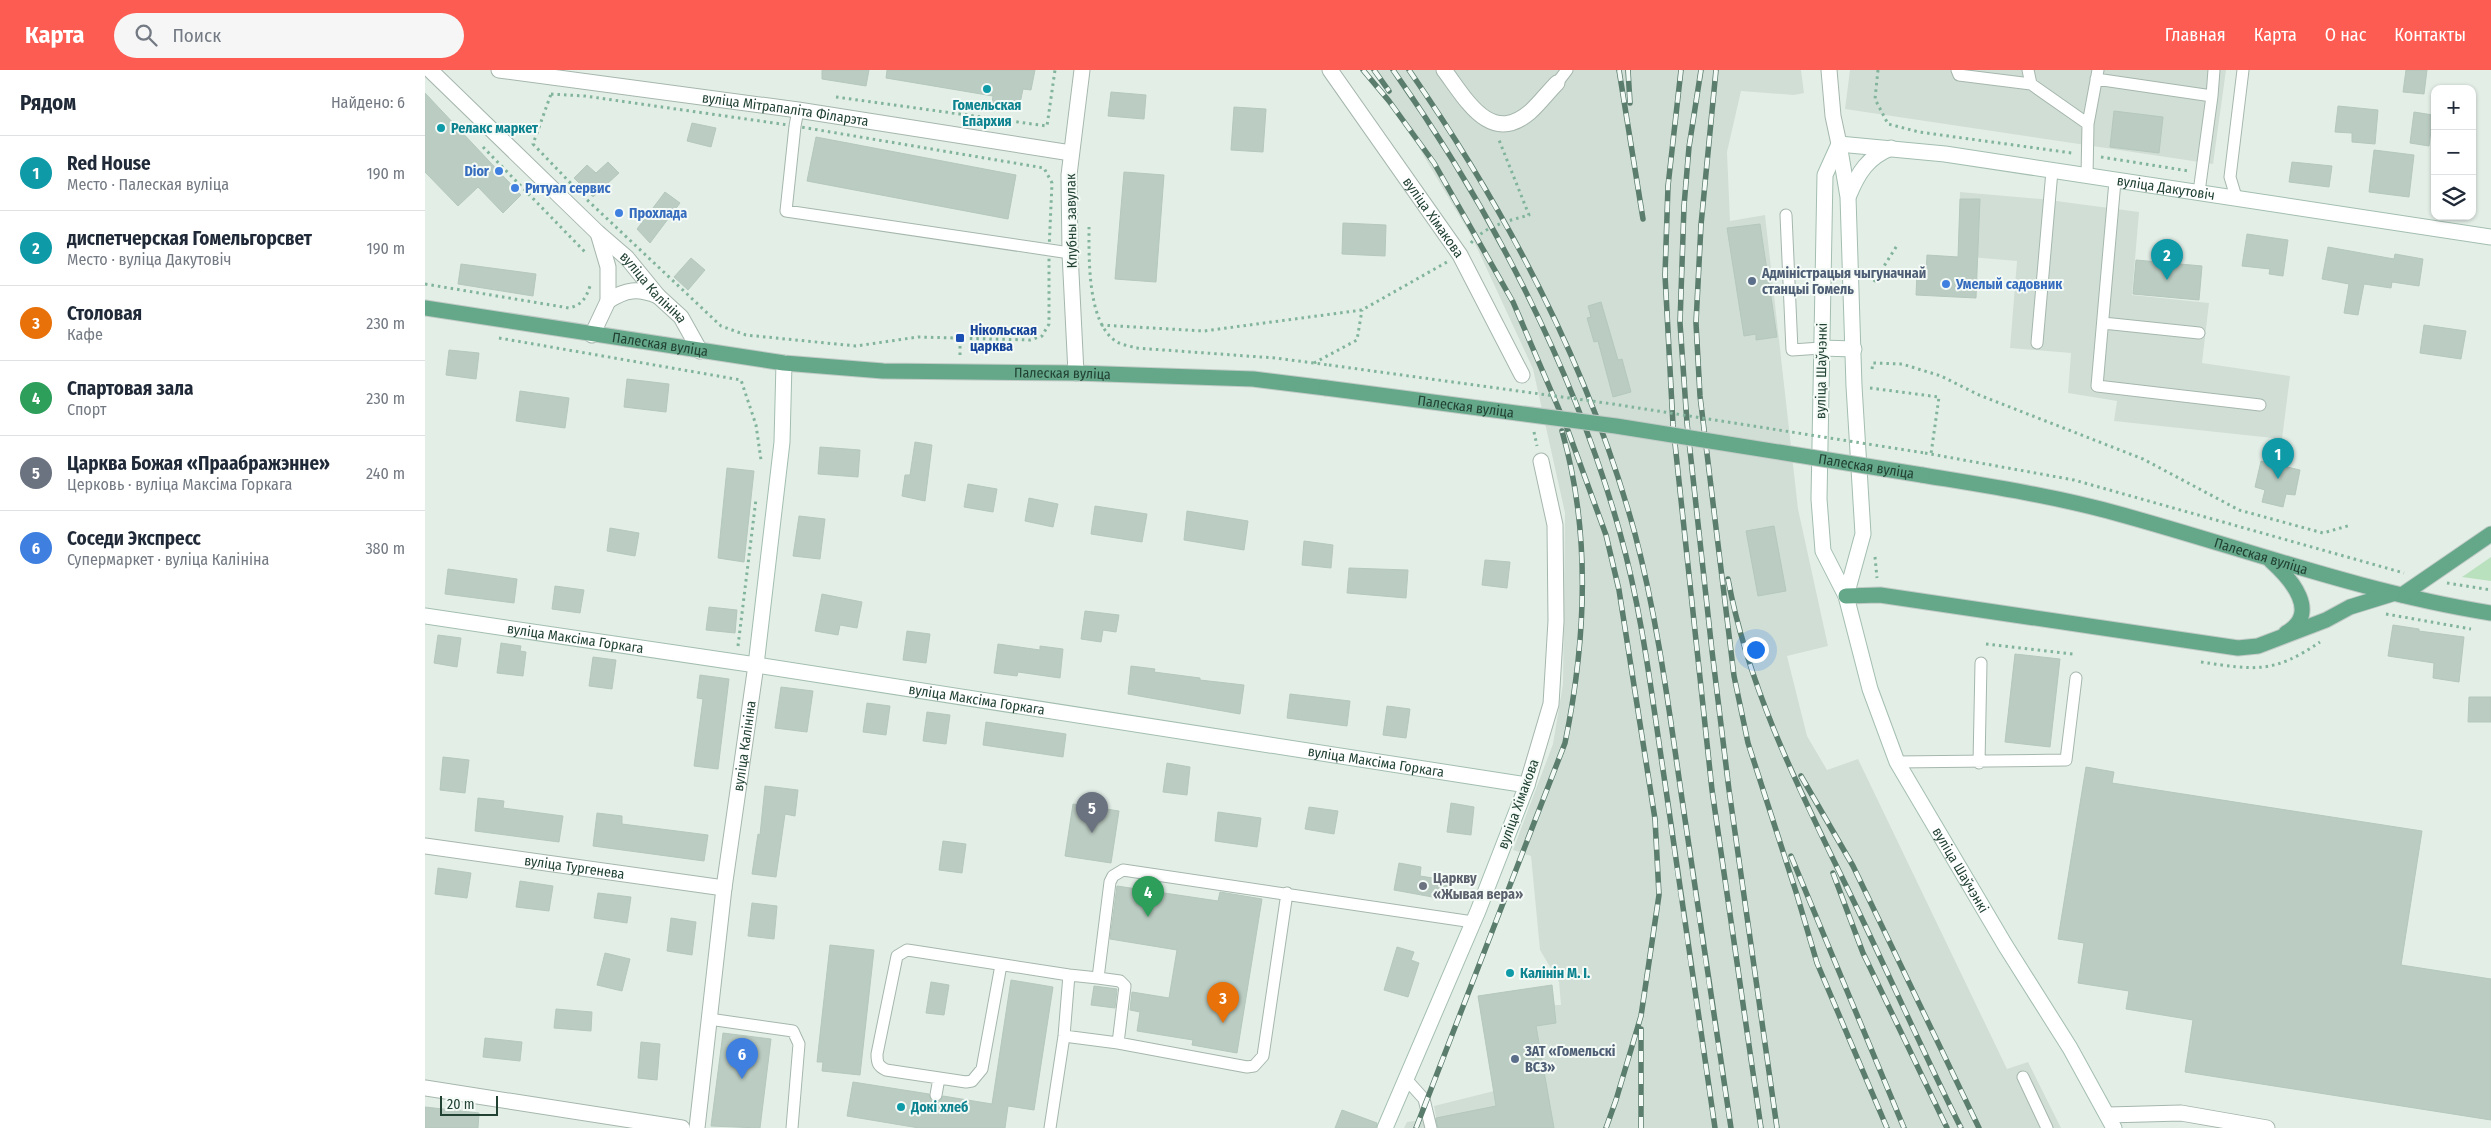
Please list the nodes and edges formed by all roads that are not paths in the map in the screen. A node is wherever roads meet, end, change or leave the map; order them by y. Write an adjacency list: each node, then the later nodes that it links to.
1 (430, 70): 31 (street, вуліца Калініна)
2 (499, 70): 12 (street, вуліца Мітрапаліта Філарэта)
3 (1082, 70): 23 (street, Клубны завулак)
4 (1330, 70): 46 (street, вуліца Хімакова)
5 (1444, 70): 16 (street)
6 (1567, 70): 16 (lane)
7 (1829, 70): 21 (street, вуліца Шаўчэнкі)
8 (1957, 70): 13 (lane)
9 (2028, 70): 17 (lane)
10 (2214, 70): 18 (lane)
11 (2243, 70): 29 (lane)
12 (525, 72): 19 (street, вуліца Мітрапаліта Філарэта)
13 (1980, 73): 15 (lane)
14 (2097, 74): 18 (lane); 20 (lane)
15 (2003, 75): 17 (lane)
16 (1557, 83)
17 (2031, 84): 20 (lane)
18 (2212, 96): 27 (lane)
19 (798, 110): 23 (street, вуліца Мітрапаліта Філарэта); 33 (lane)
20 (2089, 124): 25 (lane)
21 (1839, 144): 22 (street, вуліца Дакутовіч); 28 (street, вуліца Шаўчэнкі); 41 (street, вуліца Шаўчэнкі)
22 (1891, 148): 24 (street, вуліца Дакутовіч); 28 (street, вуліца Шаўчэнкі)
23 (1071, 153): 33 (street, Клубны завулак)
24 (2052, 170): 25 (street, вуліца Дакутовіч); 40 (lane)
25 (2087, 176): 26 (street, вуліца Дакутовіч)
26 (2115, 181): 27 (street, вуліца Дакутовіч); 37 (lane)
27 (2199, 192): 29 (street, вуліца Дакутовіч)
28 (1849, 197): 42 (street, вуліца Шаўчэнкі)
29 (2236, 197): 32 (street, вуліца Дакутовіч)
30 (1786, 215): 41 (lane)
31 (598, 233): 34 (street, вуліца Калініна); 35 (street, вуліца Калініна)
32 (2491, 237)
33 (1070, 253): 45 (street, Клубны завулак)
34 (658, 296): 35 (street); 43 (street, вуліца Калініна)
35 (608, 301): 39 (street, вуліца Калініна)
36 (425, 308): 39 (main road, Палеская вуліца)
37 (2103, 323): 38 (lane); 47 (lane)
38 (2199, 333)
39 (593, 335): 43 (main road, Палеская вуліца)
40 (2037, 343)
41 (1821, 348): 42 (street); 52 (street, вуліца Шаўчэнкі)
42 (1854, 349): 52 (street, вуліца Шаўчэнкі)
43 (700, 351): 44 (main road, Палеская вуліца)
44 (784, 363): 45 (main road, Палеская вуліца); 57 (street, вуліца Калініна)
45 (1076, 373): 50 (main road, Палеская вуліца, bridge)
46 (1522, 374)
47 (2260, 405)
48 (1541, 461): 61 (street, вуліца Хімакова)
49 (2491, 534): 51 (main road)
50 (2268, 558): 51 (main road, Палеская вуліца); 55 (main road)
51 (2397, 595): 53 (main road, Палеская вуліца); 55 (main road)
52 (1846, 596): 55 (main road); 59 (street, вуліца Шаўчэнкі)
53 (2491, 613)
54 (425, 616): 57 (street, вуліца Максіма Горкага)
55 (2281, 636)
56 (1981, 663): 60 (lane)
57 (756, 665): 61 (street, вуліца Максіма Горкага); 63 (street, вуліца Калініна)
58 (2076, 678): 60 (lane)
59 (1897, 762): 60 (lane); 77 (street, вуліца Шаўчэнкі)
60 (1979, 763)
61 (1527, 785): 65 (street, вуліца Хімакова)
62 (425, 846): 63 (street, вуліца Тургенева)
63 (724, 888): 69 (street, вуліца Калініна)
64 (1287, 893): 65 (lane); 68 (lane); 71 (lane)
65 (1473, 922): 74 (street, вуліца Хімакова)
66 (1001, 964): 67 (lane); 73 (lane); 73 (lane)
67 (1069, 975): 68 (lane); 70 (lane)
68 (1098, 978): 71 (lane)
69 (709, 1019): 79 (street, вуліца Калініна); 80 (lane)
70 (1064, 1036): 71 (lane); 81 (lane)
71 (1118, 1043)
72 (2023, 1077): 84 (lane)
73 (939, 1078): 76 (lane)
74 (1406, 1079): 82 (street, вуліца Хімакова); 83 (lane)
75 (425, 1088): 78 (street)
76 (936, 1095)
77 (2111, 1121): 85 (street)
78 (682, 1128)
79 (697, 1128)
80 (791, 1128)
81 (1050, 1128)
82 (1385, 1128)
83 (1431, 1128)
84 (2047, 1128)
85 (2267, 1128)

